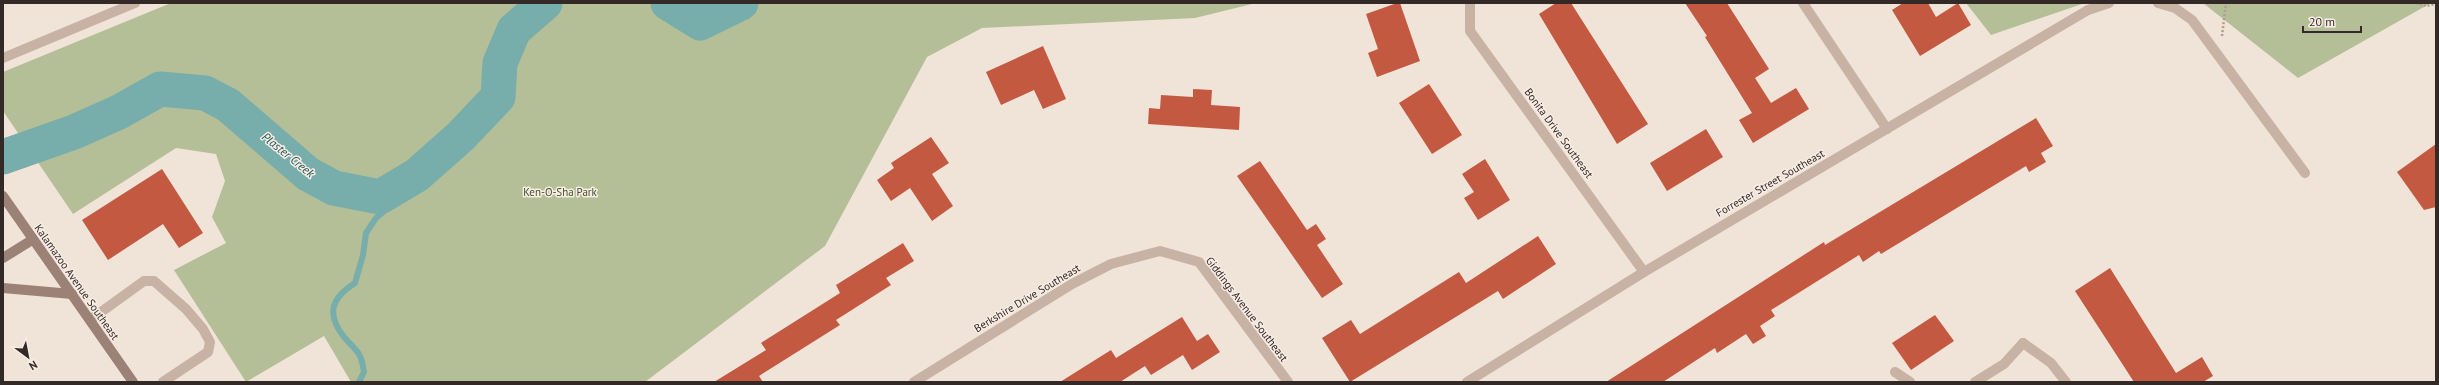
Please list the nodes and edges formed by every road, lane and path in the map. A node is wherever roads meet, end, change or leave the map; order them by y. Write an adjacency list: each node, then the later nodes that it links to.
1 (135, 3): 9 (street)
2 (1470, 3): 17 (street, Bonita Drive Southeast)
3 (1803, 3): 11 (street)
4 (2109, 3): 11 (street, Forrester Street Southeast)
5 (2158, 3): 10 (street)
6 (2226, 3): 10 (path)
7 (2416, 3): 8 (path)
8 (2436, 4)
9 (3, 58)
10 (2223, 62): 12 (street)
11 (1887, 129): 17 (street, Forrester Street Southeast)
12 (2305, 173)
13 (3, 196): 14 (main road, Kalamazoo Avenue Southeast)
14 (32, 240): 16 (main road); 19 (main road, Kalamazoo Avenue Southeast)
15 (1160, 251): 24 (street, Berkshire Drive Southeast); 25 (street, Giddings Avenue Southeast)
16 (3, 258)
17 (1644, 272): 26 (street, Forrester Street Southeast)
18 (3, 288): 19 (main road)
19 (72, 294): 20 (main road, Kalamazoo Avenue Southeast)
20 (90, 320): 22 (main road, Kalamazoo Avenue Southeast); 23 (street)
21 (1895, 372): 27 (street)
22 (133, 382)
23 (163, 382)
24 (914, 382)
25 (1288, 382)
26 (1467, 382)
27 (1910, 382)
28 (1975, 382): 29 (street)
29 (2066, 382)

